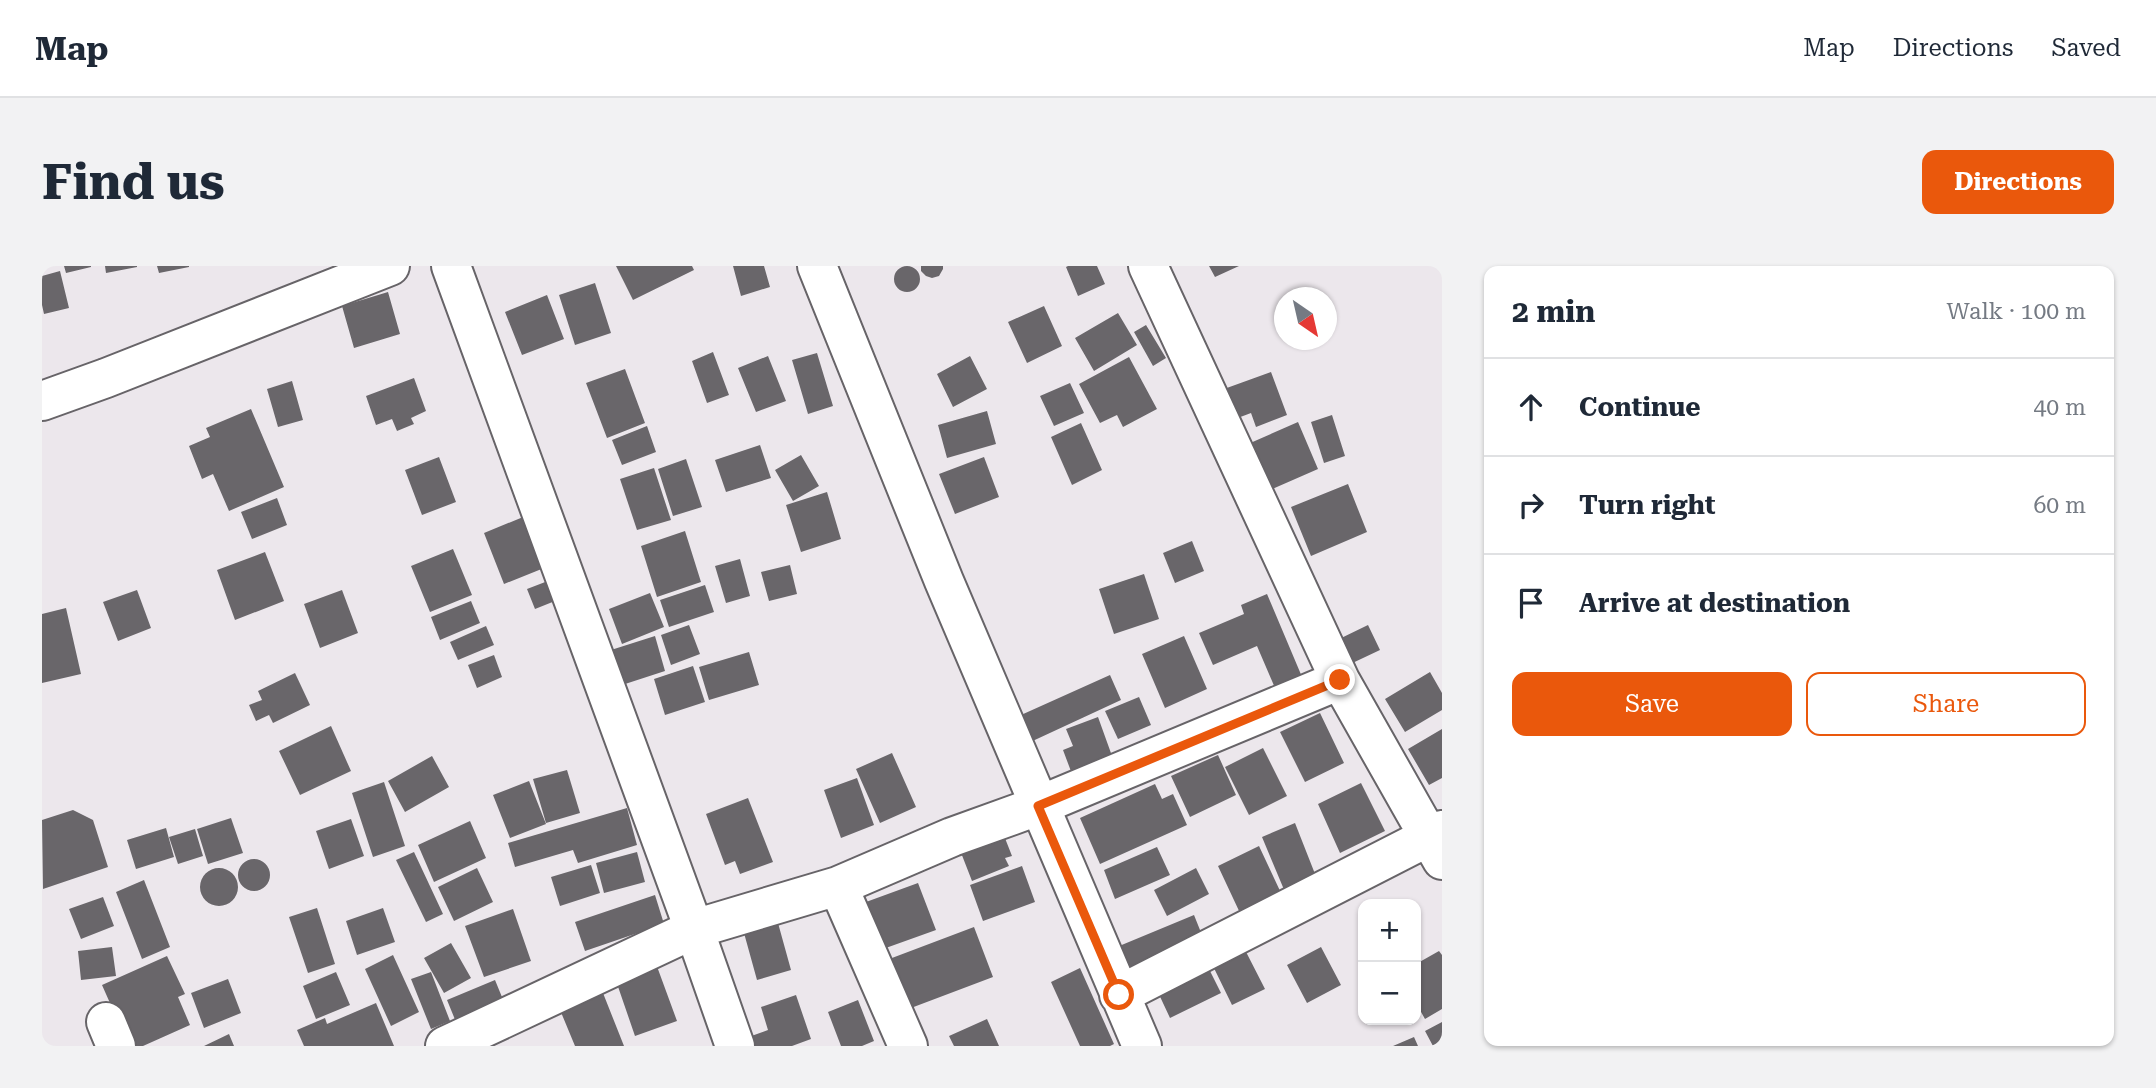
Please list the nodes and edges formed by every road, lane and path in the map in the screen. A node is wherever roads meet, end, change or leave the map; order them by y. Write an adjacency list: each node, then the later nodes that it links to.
1 (390, 266): 5 (street)
2 (451, 266): 10 (street)
3 (817, 266): 7 (street)
4 (1148, 266): 6 (street)
5 (42, 401)
6 (1340, 680): 7 (street); 8 (street)
7 (1038, 806): 9 (street); 11 (street)
8 (1438, 843): 11 (street)
9 (838, 886): 10 (street); 14 (street)
10 (694, 929): 12 (street); 13 (street)
11 (1119, 995): 15 (street)
12 (445, 1046)
13 (735, 1046)
14 (908, 1046)
15 (1142, 1046)

